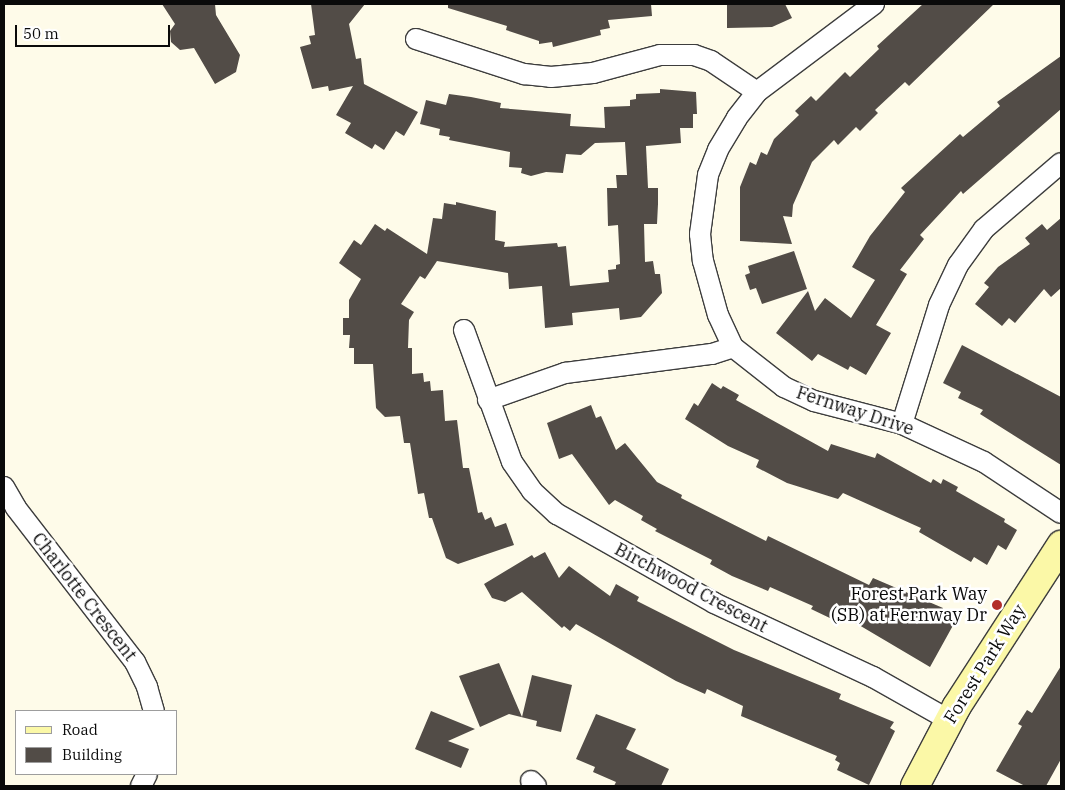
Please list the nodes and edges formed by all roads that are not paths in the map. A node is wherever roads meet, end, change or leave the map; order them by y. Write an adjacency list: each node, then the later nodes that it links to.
1 (874, 4): 3 (street, Fernway Drive)
2 (416, 40): 3 (street)
3 (757, 92): 6 (street, Fernway Drive)
4 (1061, 163): 8 (street)
5 (464, 330): 7 (street, Birchwood Crescent)
6 (733, 347): 7 (street); 8 (street, Fernway Drive)
7 (488, 400): 13 (street, Birchwood Crescent)
8 (902, 424): 10 (street, Fernway Drive)
9 (4, 487): 12 (street, Charlotte Crescent)
10 (1061, 513)
11 (1061, 545): 13 (street, Forest Park Way)
12 (154, 710)
13 (949, 720): 14 (street, Forest Park Way)
14 (915, 786)

